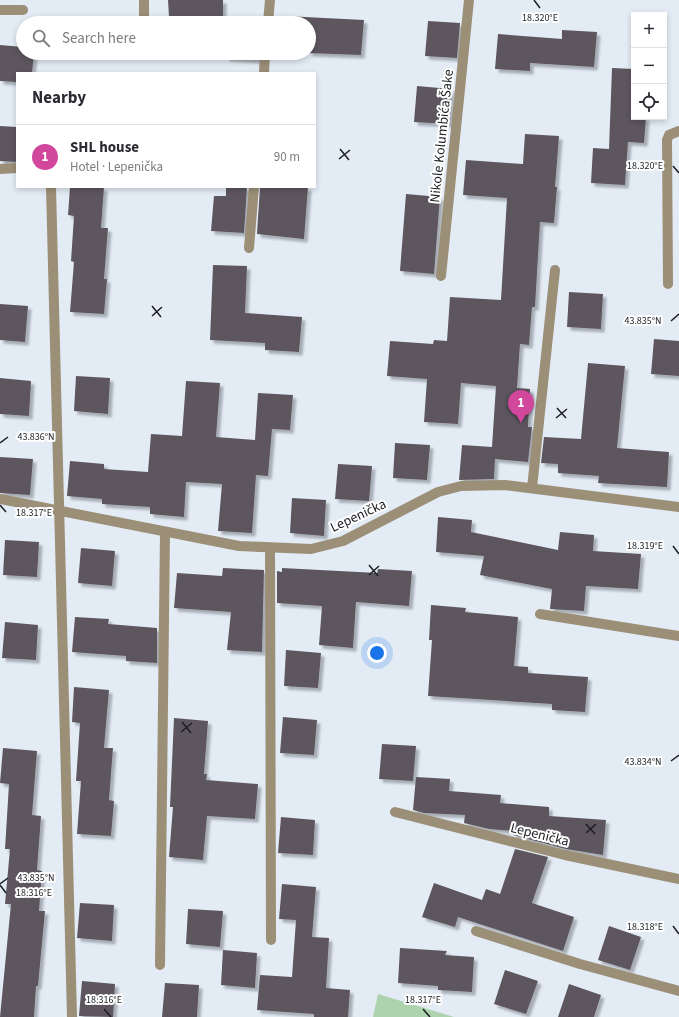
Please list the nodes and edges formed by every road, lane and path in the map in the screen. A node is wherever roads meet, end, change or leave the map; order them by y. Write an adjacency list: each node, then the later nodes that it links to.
1 (144, 0): 6 (street)
2 (270, 0): 7 (street)
3 (469, 0): 17 (street, Nikole Kolumbića Šake)
4 (0, 10): 5 (street)
5 (23, 10)
6 (144, 16)
7 (269, 16)
8 (265, 60): 9 (street)
9 (264, 72)
10 (679, 131): 18 (street)
11 (16, 168): 12 (street)
12 (0, 169)
13 (51, 188): 22 (street)
14 (254, 188): 15 (street)
15 (249, 248)
16 (555, 270): 19 (street)
17 (441, 276)
18 (668, 284)
19 (532, 488): 21 (street, Lepenička); 24 (street, Lepenička)
20 (0, 499): 22 (street, Lepenička)
21 (679, 507)
22 (59, 511): 23 (street, Lepenička); 33 (street)
23 (165, 532): 24 (street, Lepenička); 31 (street)
24 (270, 548): 30 (street)
25 (540, 614): 26 (street)
26 (679, 636)
27 (395, 812): 28 (street, Lepenička)
28 (679, 879)
29 (476, 931): 32 (street)
30 (271, 940)
31 (160, 964)
32 (679, 991)
33 (72, 1017)

